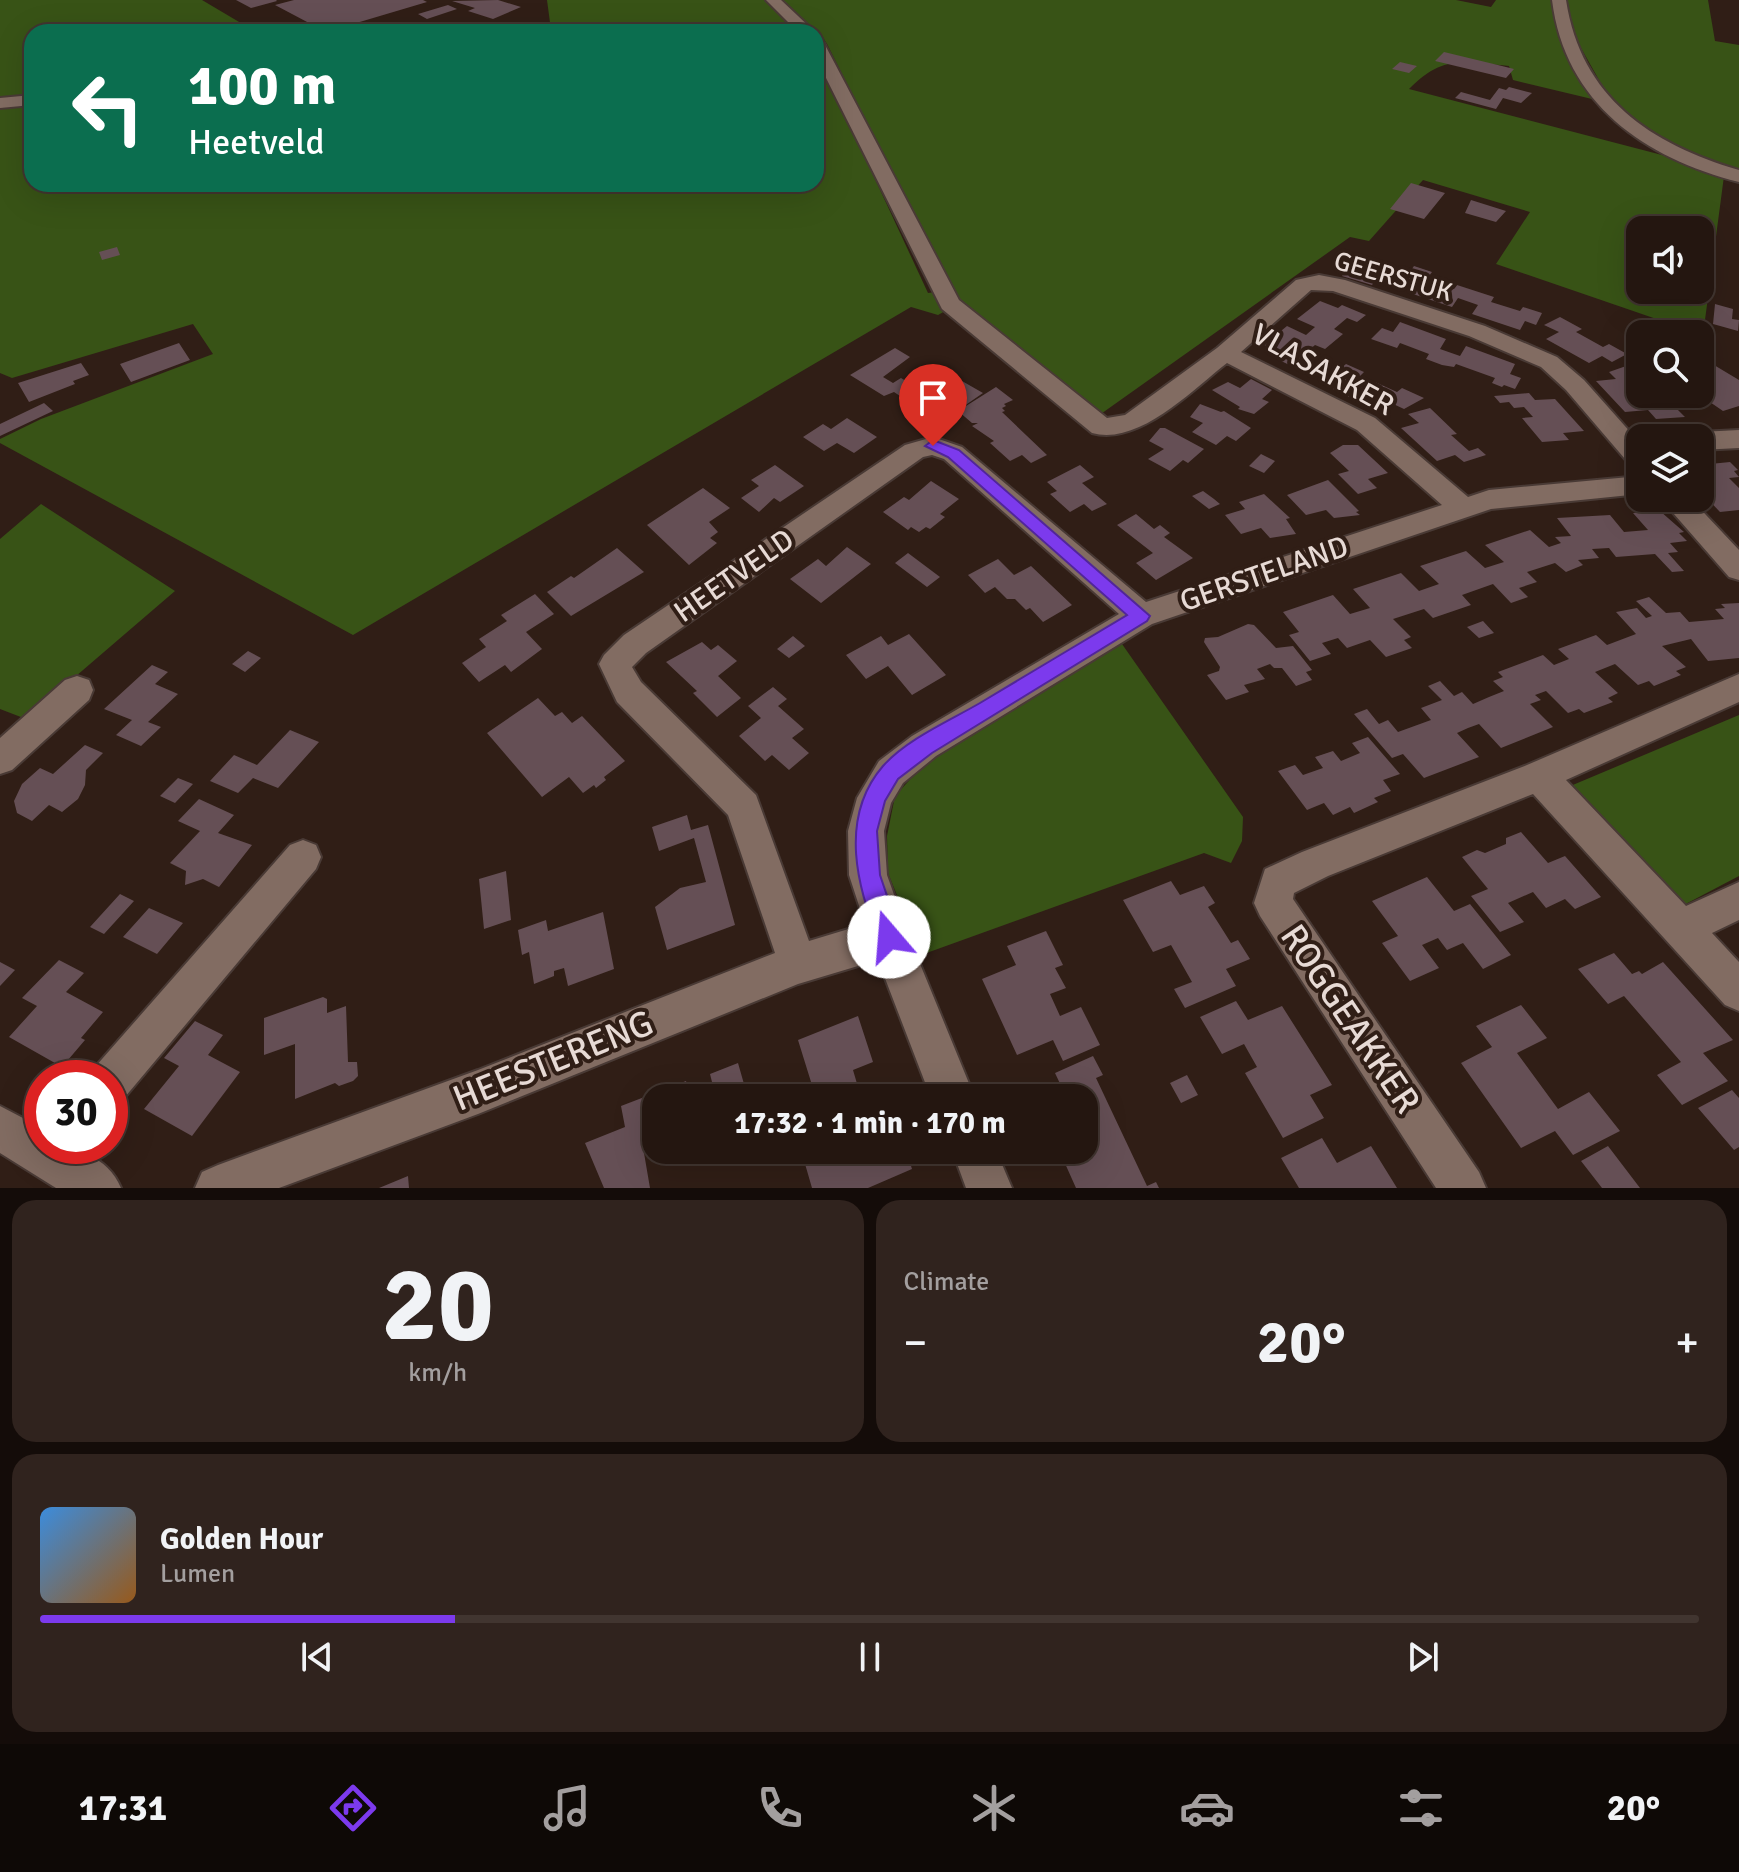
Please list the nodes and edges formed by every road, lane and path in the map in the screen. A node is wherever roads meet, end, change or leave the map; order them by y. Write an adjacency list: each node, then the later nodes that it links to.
1 (773, 0): 3 (street)
2 (1559, 0): 7 (street)
3 (797, 24)
4 (824, 59): 8 (street, GEERSTUK)
5 (24, 101): 6 (street)
6 (0, 103)
7 (1739, 176)
8 (1225, 353): 9 (street, GEERSTUK); 13 (street, VLASAKKER)
9 (1626, 439)
10 (1739, 439): 11 (street)
11 (1714, 440)
12 (1626, 486): 13 (street, GERSTELAND)
13 (1462, 507): 16 (street, GERSTELAND)
14 (1687, 512): 15 (street)
15 (1739, 569)
16 (1141, 616): 24 (street, GERSTELAND); 25 (street, HEETVELD)
17 (1739, 687): 20 (street, ROGGEAKKER)
18 (77, 690): 19 (street)
19 (0, 759)
20 (1539, 776): 23 (street); 36 (street, ROGGEAKKER)
21 (303, 857): 27 (street)
22 (1739, 901): 23 (street)
23 (1680, 928): 26 (street)
24 (889, 937): 25 (street, HEESTERENG); 28 (street, GERSTELAND)
25 (798, 964): 34 (street, HEESTERENG)
26 (1739, 991)
27 (128, 1061)
28 (947, 1084)
29 (0, 1128): 30 (street)
30 (24, 1139)
31 (68, 1164): 33 (street)
32 (980, 1164): 35 (street)
33 (98, 1188)
34 (218, 1188)
35 (989, 1188)
36 (1463, 1188)

